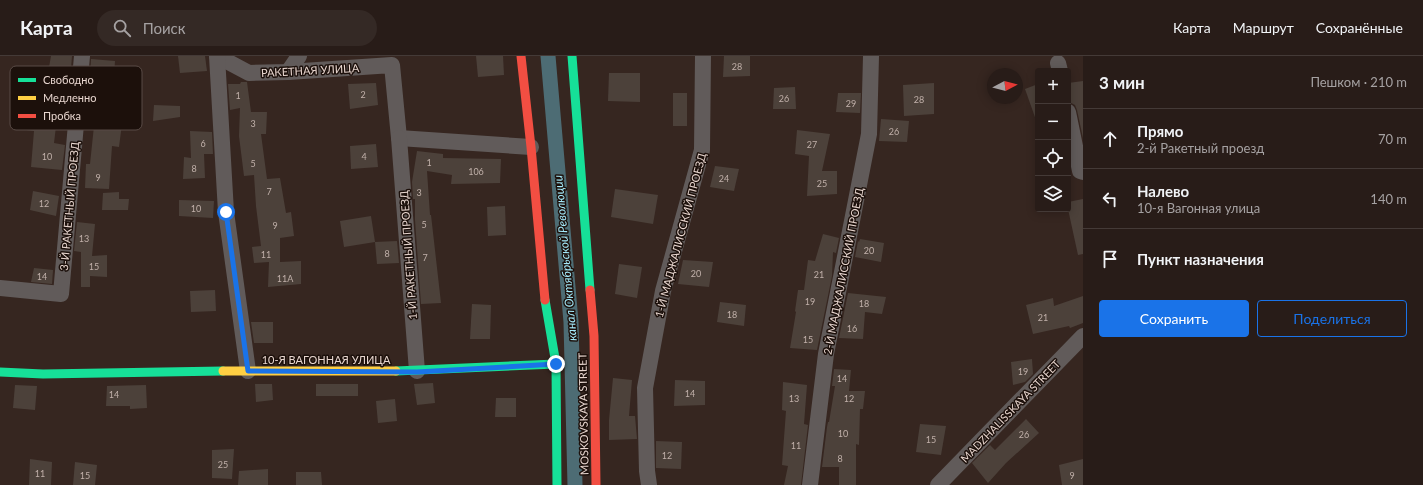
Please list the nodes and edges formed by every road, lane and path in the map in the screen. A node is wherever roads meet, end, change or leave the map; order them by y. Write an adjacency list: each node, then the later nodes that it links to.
1 (82, 56): 8 (street, 3-Й РАКЕТНЫЙ ПРОЕЗД)
2 (217, 56): 9 (street, РАКЕТНАЯ УЛИЦА); 18 (street)
3 (299, 56): 9 (street)
4 (521, 56): 13 (main road)
5 (572, 56): 22 (main road, MOSKOVSKAYA STREET)
6 (703, 56): 23 (street, 1-Й МАДЖАЛИССКИЙ ПРОЕЗД)
7 (871, 56): 24 (street, 2-Й МАДЖАЛИССКИЙ ПРОЕЗД)
8 (81, 66)
9 (288, 72): 12 (street, РАКЕТНАЯ УЛИЦА)
10 (1071, 127): 14 (street)
11 (75, 130): 15 (street, 3-Й РАКЕТНЫЙ ПРОЕЗД)
12 (399, 138): 13 (street); 20 (street, 1-Й РАКЕТНЫЙ ПРОЕЗД)
13 (531, 147): 17 (main road)
14 (1083, 172)
15 (0, 288)
16 (1083, 336): 25 (street, MADZHALISSKAYA STREET)
17 (556, 364): 20 (main road, 10-Я ВАГОННАЯ УЛИЦА); 21 (main road)
18 (248, 371): 19 (main road, 10-Я ВАГОННАЯ УЛИЦА); 20 (main road, 10-Я ВАГОННАЯ УЛИЦА)
19 (0, 372)
20 (417, 372)
21 (557, 485)
22 (596, 485)
23 (649, 485)
24 (810, 485)
25 (938, 485)

